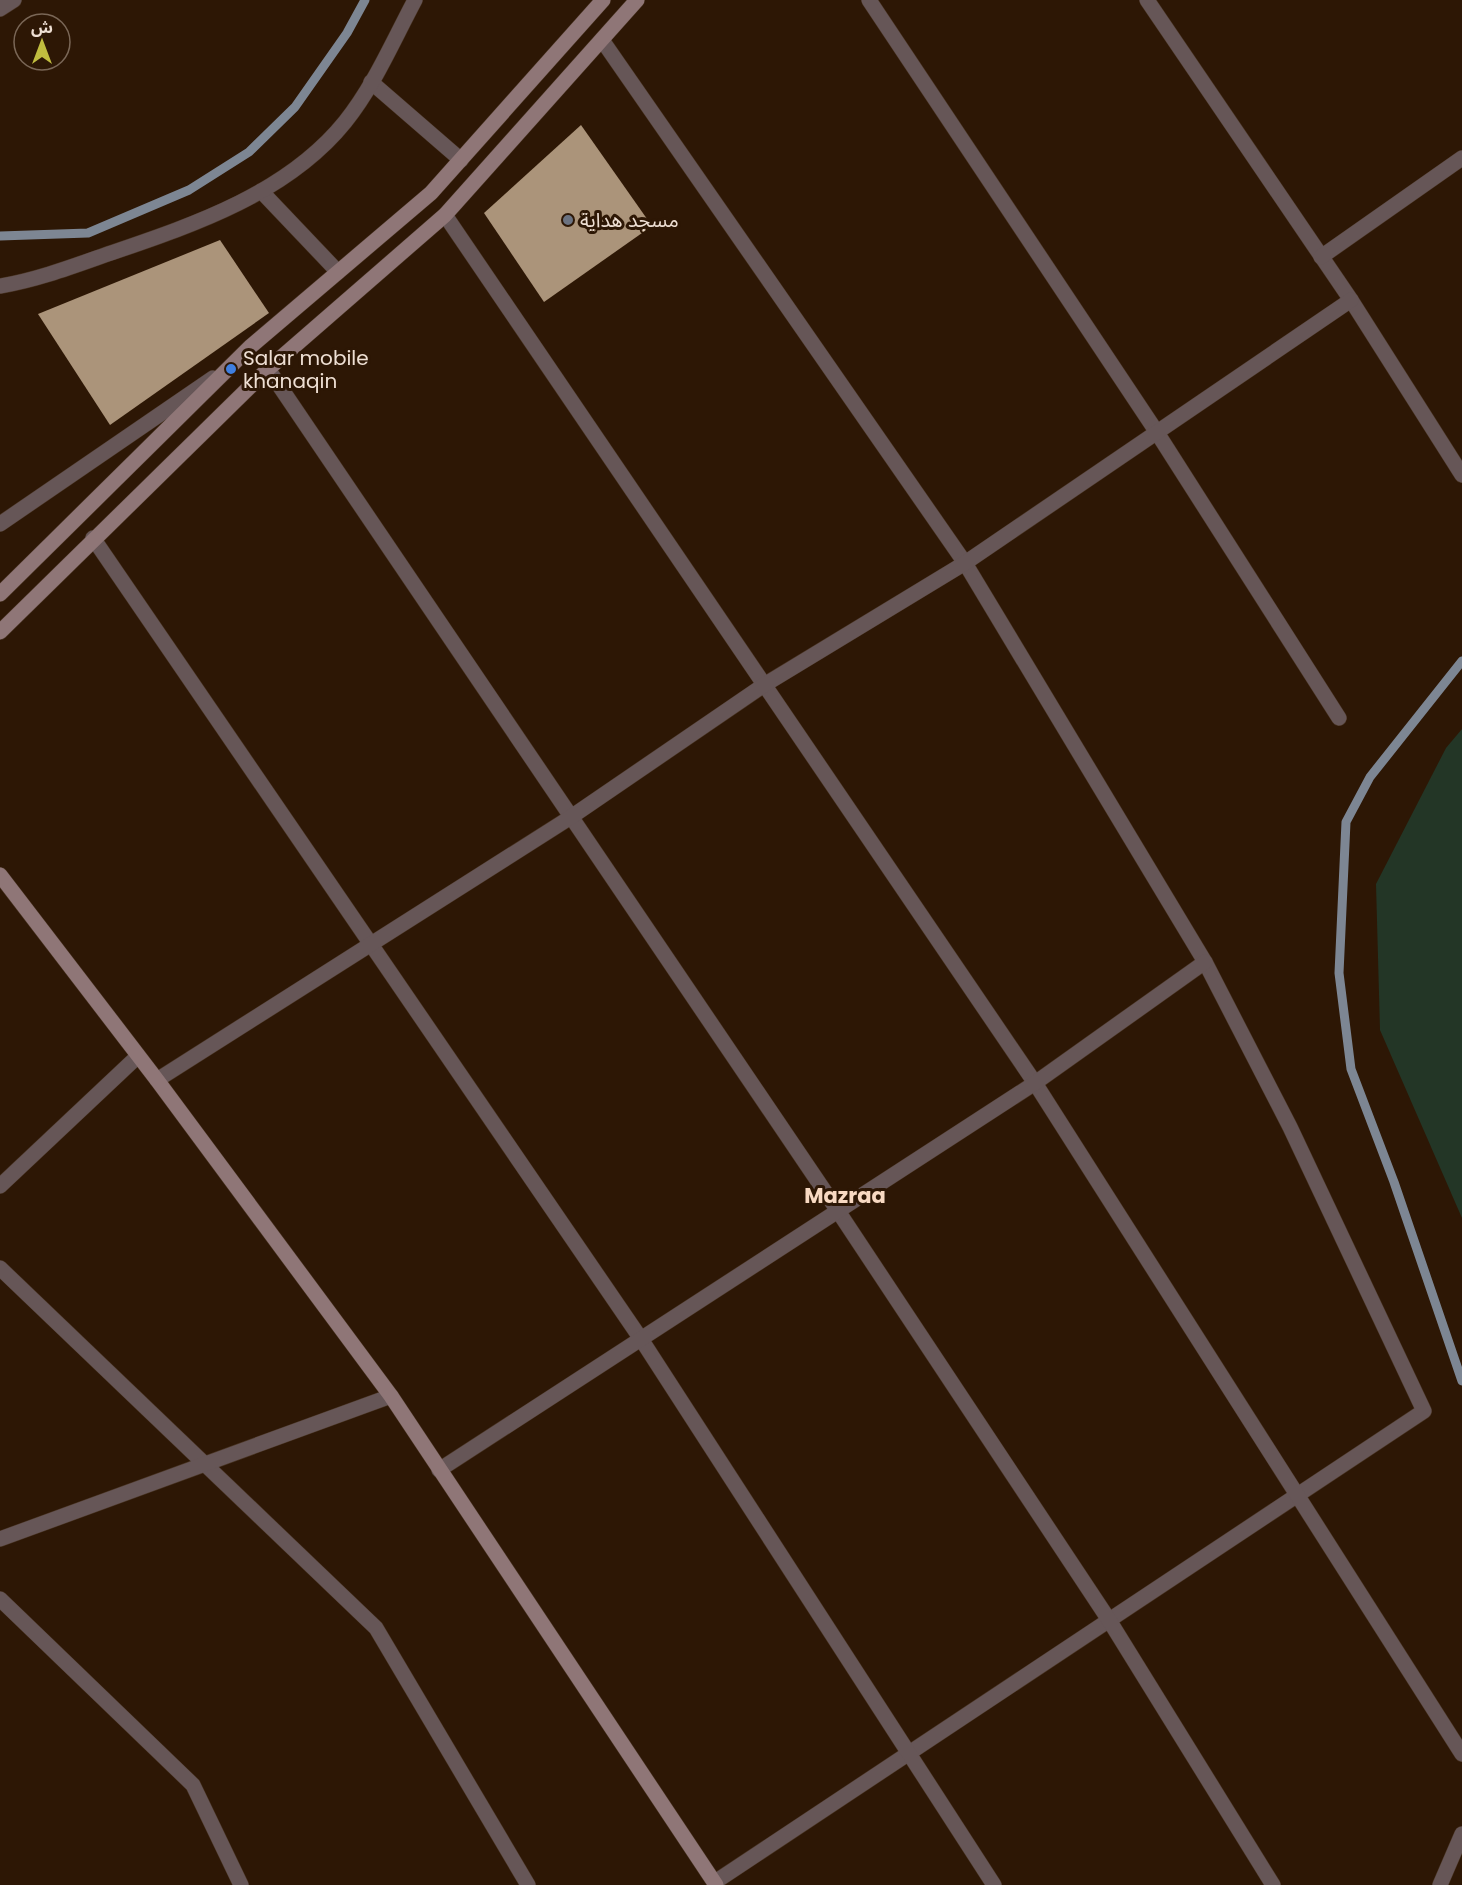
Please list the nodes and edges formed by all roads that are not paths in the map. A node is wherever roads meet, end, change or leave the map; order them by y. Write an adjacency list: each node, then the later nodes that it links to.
1 (14, 0): 7 (street)
2 (415, 0): 9 (street)
3 (603, 0): 11 (main road)
4 (637, 0): 8 (main road)
5 (868, 0): 20 (street)
6 (1147, 0): 14 (street)
7 (0, 9)
8 (602, 40): 13 (main road); 24 (street)
9 (371, 82): 11 (street); 12 (street)
10 (1462, 158): 14 (street)
11 (460, 160): 15 (main road)
12 (261, 191): 15 (street); 16 (street)
13 (445, 214): 19 (main road); 27 (street)
14 (1322, 257): 17 (street)
15 (338, 272): 18 (main road)
16 (0, 286)
17 (1351, 300): 20 (street); 21 (street)
18 (233, 364): 22 (street); 25 (main road)
19 (268, 369): 23 (main road); 29 (street)
20 (1156, 430): 24 (street); 28 (street)
21 (1462, 475)
22 (0, 524)
23 (93, 538): 26 (main road); 31 (street)
24 (965, 563): 27 (street); 32 (street)
25 (0, 594)
26 (0, 632)
27 (764, 686): 29 (street); 35 (street)
28 (1338, 718)
29 (571, 817): 31 (street); 37 (street)
30 (0, 875): 33 (main road)
31 (371, 946): 34 (street); 39 (street)
32 (1204, 962): 35 (street); 43 (street)
33 (138, 1056): 34 (main road); 36 (street)
34 (157, 1080): 40 (main road)
35 (1035, 1083): 37 (street); 43 (street)
36 (0, 1186)
37 (838, 1211): 39 (street); 46 (street)
38 (0, 1268): 41 (street)
39 (641, 1340): 42 (street); 47 (street)
40 (391, 1396): 41 (street); 42 (main road)
41 (204, 1464): 44 (street); 52 (street)
42 (439, 1470): 50 (main road)
43 (1298, 1495): 46 (street); 48 (street)
44 (0, 1539)
45 (0, 1599): 51 (street)
46 (1109, 1620): 47 (street); 54 (street)
47 (910, 1753): 50 (street); 53 (street)
48 (1462, 1754)
49 (1462, 1834): 55 (street)
50 (715, 1884)
51 (241, 1885)
52 (528, 1885)
53 (994, 1885)
54 (1274, 1885)
55 (1440, 1885)

